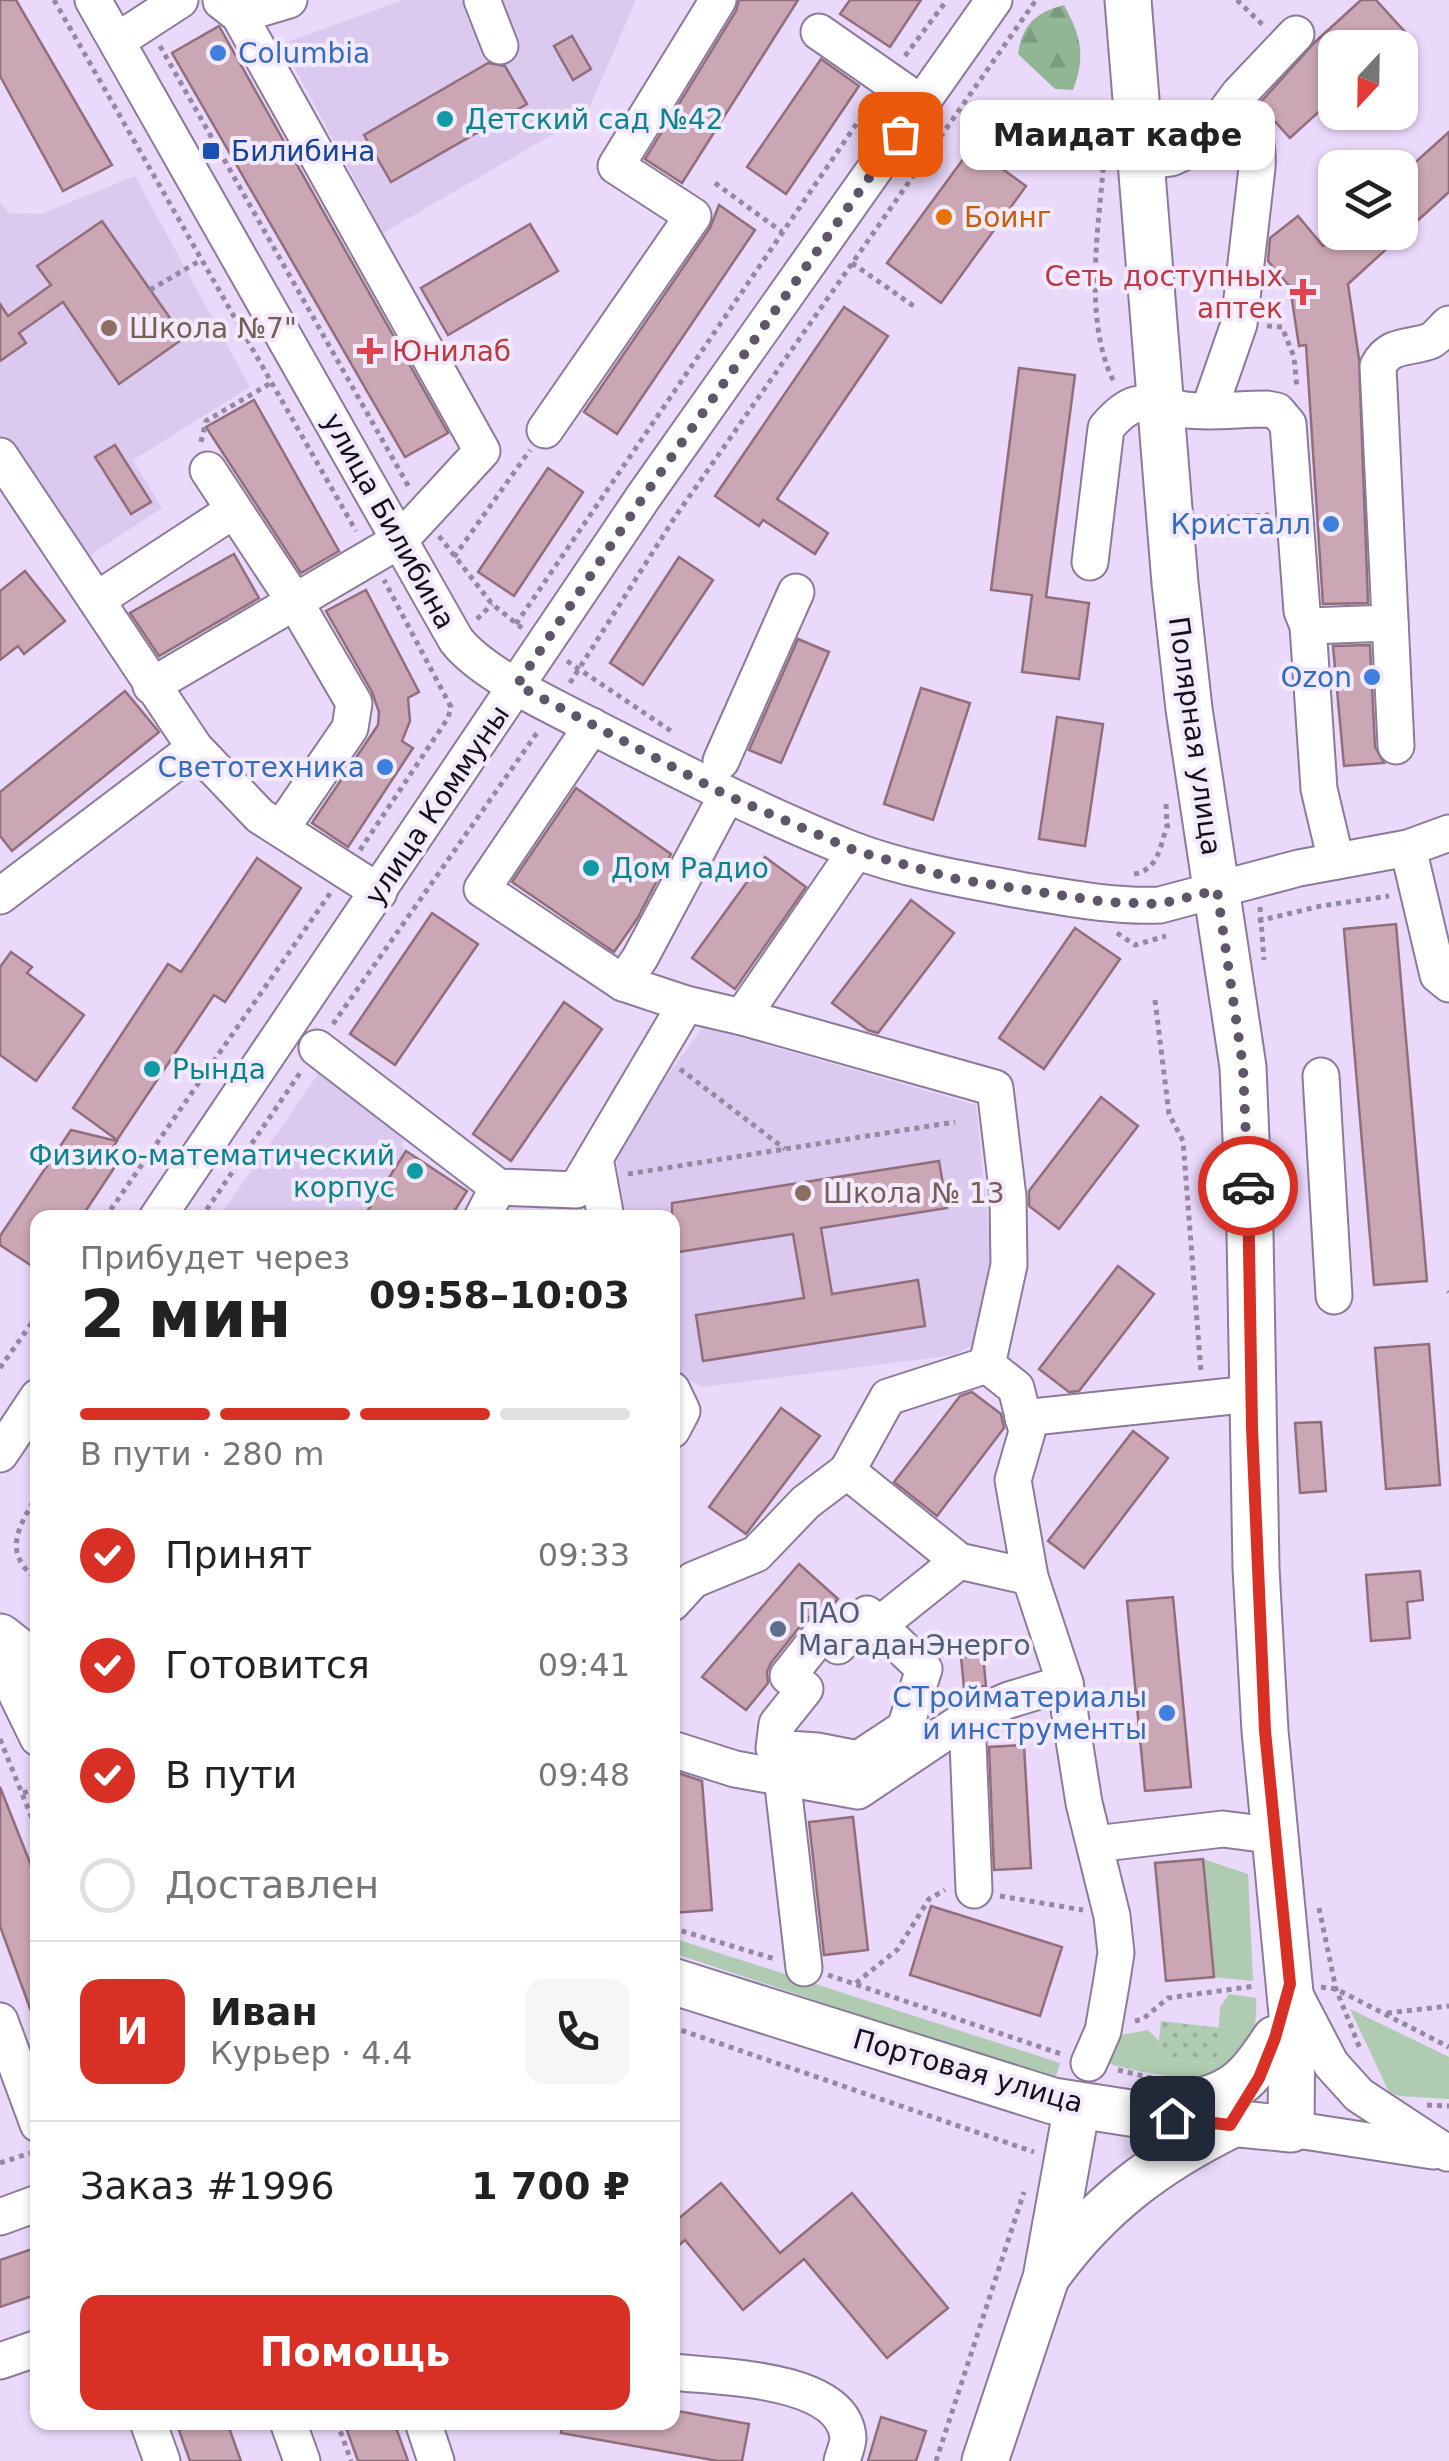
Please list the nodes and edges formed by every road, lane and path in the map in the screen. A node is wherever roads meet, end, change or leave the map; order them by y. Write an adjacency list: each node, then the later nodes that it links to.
1 (54, 0): 23 (path)
2 (93, 0): 13 (street, улица Билибина)
3 (180, 0): 13 (street)
4 (290, 0): 12 (street)
5 (482, 0): 16 (street)
6 (718, 0): 33 (street)
7 (947, 0): 17 (path)
8 (994, 0): 18 (street, улица Коммуны)
9 (1036, 0): 24 (path)
10 (1128, 0): 20 (main road, Полярная улица)
11 (1238, 0): 15 (path)
12 (229, 8): 37 (street)
13 (132, 32): 37 (path); 40 (street, улица Билибина)
14 (820, 32): 17 (street)
15 (1290, 40): 19 (street)
16 (500, 46)
17 (887, 80): 18 (street); 22 (path)
18 (921, 104): 48 (street, улица Коммуны)
19 (1228, 109): 20 (street); 27 (street)
20 (1123, 153): 31 (main road, Полярная улица); 31 (path)
21 (715, 183): 22 (path)
22 (782, 232): 48 (path)
23 (200, 260): 25 (path); 30 (path)
24 (852, 263): 26 (path); 49 (path)
25 (150, 290)
26 (915, 307)
27 (1239, 324): 29 (path); 32 (street)
28 (1444, 340): 46 (street)
29 (1294, 356)
30 (271, 383): 35 (path); 40 (path)
31 (1151, 403): 32 (street); 42 (street); 57 (main road, Полярная улица)
32 (1209, 410): 47 (street)
33 (545, 430): 41 (path)
34 (0, 456): 44 (street)
35 (208, 470): 36 (street)
36 (234, 510): 44 (street); 45 (street)
37 (424, 514): 40 (street); 41 (path)
38 (1268, 515): 39 (path)
39 (1195, 519)
40 (386, 549): 45 (street); 50 (street, улица Билибина); 63 (path)
41 (454, 557): 48 (path)
42 (1090, 562)
43 (796, 592): 56 (street)
44 (98, 598): 51 (street)
45 (296, 602): 51 (street); 58 (street)
46 (1390, 622): 47 (street); 54 (street)
47 (1308, 626): 62 (street)
48 (530, 635): 49 (path); 50 (street, улица Коммуны)
49 (579, 669): 52 (path); 56 (path)
50 (517, 685): 52 (street, улица Билибина); 67 (street, улица Коммуны)
51 (151, 686): 55 (street)
52 (555, 707): 53 (street, улица Билибина); 75 (path)
53 (592, 726): 56 (street, улица Билибина); 70 (street)
54 (1396, 746)
55 (195, 748): 58 (street); 68 (street)
56 (724, 778): 61 (street, улица Билибина); 70 (street)
57 (1206, 820): 64 (path); 65 (main road, Полярная улица)
58 (281, 829): 63 (street)
59 (1449, 833): 60 (street, улица Билибина)
60 (1408, 848): 62 (street, улица Билибина); 66 (street)
61 (856, 851): 65 (street, улица Билибина); 74 (street)
62 (1336, 861): 65 (street, улица Билибина)
63 (346, 871): 67 (street); 83 (path)
64 (1128, 875)
65 (1217, 890): 91 (main road, Полярная улица)
66 (1418, 891): 69 (path); 71 (street)
67 (379, 892): 84 (street, улица Коммуны)
68 (0, 896)
69 (1261, 920)
70 (623, 983): 73 (street)
71 (1449, 984)
72 (1155, 1000): 92 (path)
73 (686, 1004): 74 (street); 76 (street)
74 (742, 1016): 89 (street)
75 (317, 1048): 82 (street); 85 (path)
76 (658, 1052): 79 (path); 80 (street)
77 (1321, 1076): 87 (street)
78 (954, 1122): 79 (path)
79 (785, 1149): 81 (path)
80 (595, 1158): 82 (street); 86 (street)
81 (628, 1174)
82 (490, 1202)
83 (111, 1210)
84 (183, 1210)
85 (183, 1210)
86 (605, 1210)
87 (1334, 1296)
88 (30, 1325): 90 (path)
89 (987, 1366): 94 (street); 96 (street)
90 (0, 1368)
91 (1251, 1394): 92 (street); 115 (main road, Полярная улица)
92 (1202, 1399): 94 (street)
93 (30, 1409): 95 (street)
94 (1023, 1418): 100 (street)
95 (0, 1454)
96 (848, 1471): 98 (street); 101 (street)
97 (30, 1507): 99 (path)
98 (959, 1561): 100 (street); 102 (street)
99 (30, 1574)
100 (1030, 1577): 106 (street)
101 (680, 1590)
102 (878, 1625): 102 (street)
103 (0, 1637): 105 (main road)
104 (0, 1660): 108 (street)
105 (30, 1661)
106 (1065, 1683): 107 (street); 116 (street)
107 (967, 1718): 111 (street); 117 (street)
108 (30, 1722)
109 (0, 1739): 113 (path)
110 (680, 1751): 111 (street)
111 (782, 1777): 119 (street)
112 (30, 1791): 113 (path)
113 (23, 1793): 114 (path)
114 (30, 1811)
115 (1277, 1836): 116 (street); 122 (main road, Полярная улица)
116 (1095, 1844): 127 (street)
117 (974, 1890)
118 (680, 1930): 119 (path)
119 (804, 1968): 127 (path)
120 (680, 1984): 128 (main road, Портовая улица)
121 (1449, 2006): 123 (path)
122 (1275, 2007): 123 (path); 127 (path); 129 (main road); 132 (main road); 133 (main road, Полярная улица); 136 (street)
123 (1385, 2013): 126 (path)
124 (0, 2021): 130 (street)
125 (680, 2030): 134 (path)
126 (1449, 2046)
127 (1096, 2047): 129 (path)
128 (944, 2066): 131 (main road, Портовая улица); 134 (main road)
129 (1153, 2098): 131 (main road, Портовая улица); 132 (main road, Портовая улица)
130 (30, 2102)
131 (1078, 2106): 138 (main road)
132 (1230, 2125): 133 (main road, Портовая улица); 141 (main road)
133 (1290, 2129): 136 (street, Портовая улица)
134 (1042, 2136): 138 (main road)
135 (30, 2153): 137 (path)
136 (1448, 2153)
137 (0, 2164)
138 (1042, 2200): 141 (main road); 154 (path)
139 (30, 2206): 140 (street)
140 (0, 2216)
141 (1046, 2278): 155 (main road)
142 (30, 2351): 143 (street)
143 (0, 2361)
144 (680, 2373): 153 (street)
145 (151, 2430): 149 (street)
146 (291, 2430): 150 (street)
147 (340, 2430): 151 (path)
148 (426, 2430): 152 (street)
149 (162, 2461)
150 (302, 2461)
151 (351, 2461)
152 (436, 2461)
153 (842, 2461)
154 (936, 2461)
155 (984, 2461)

